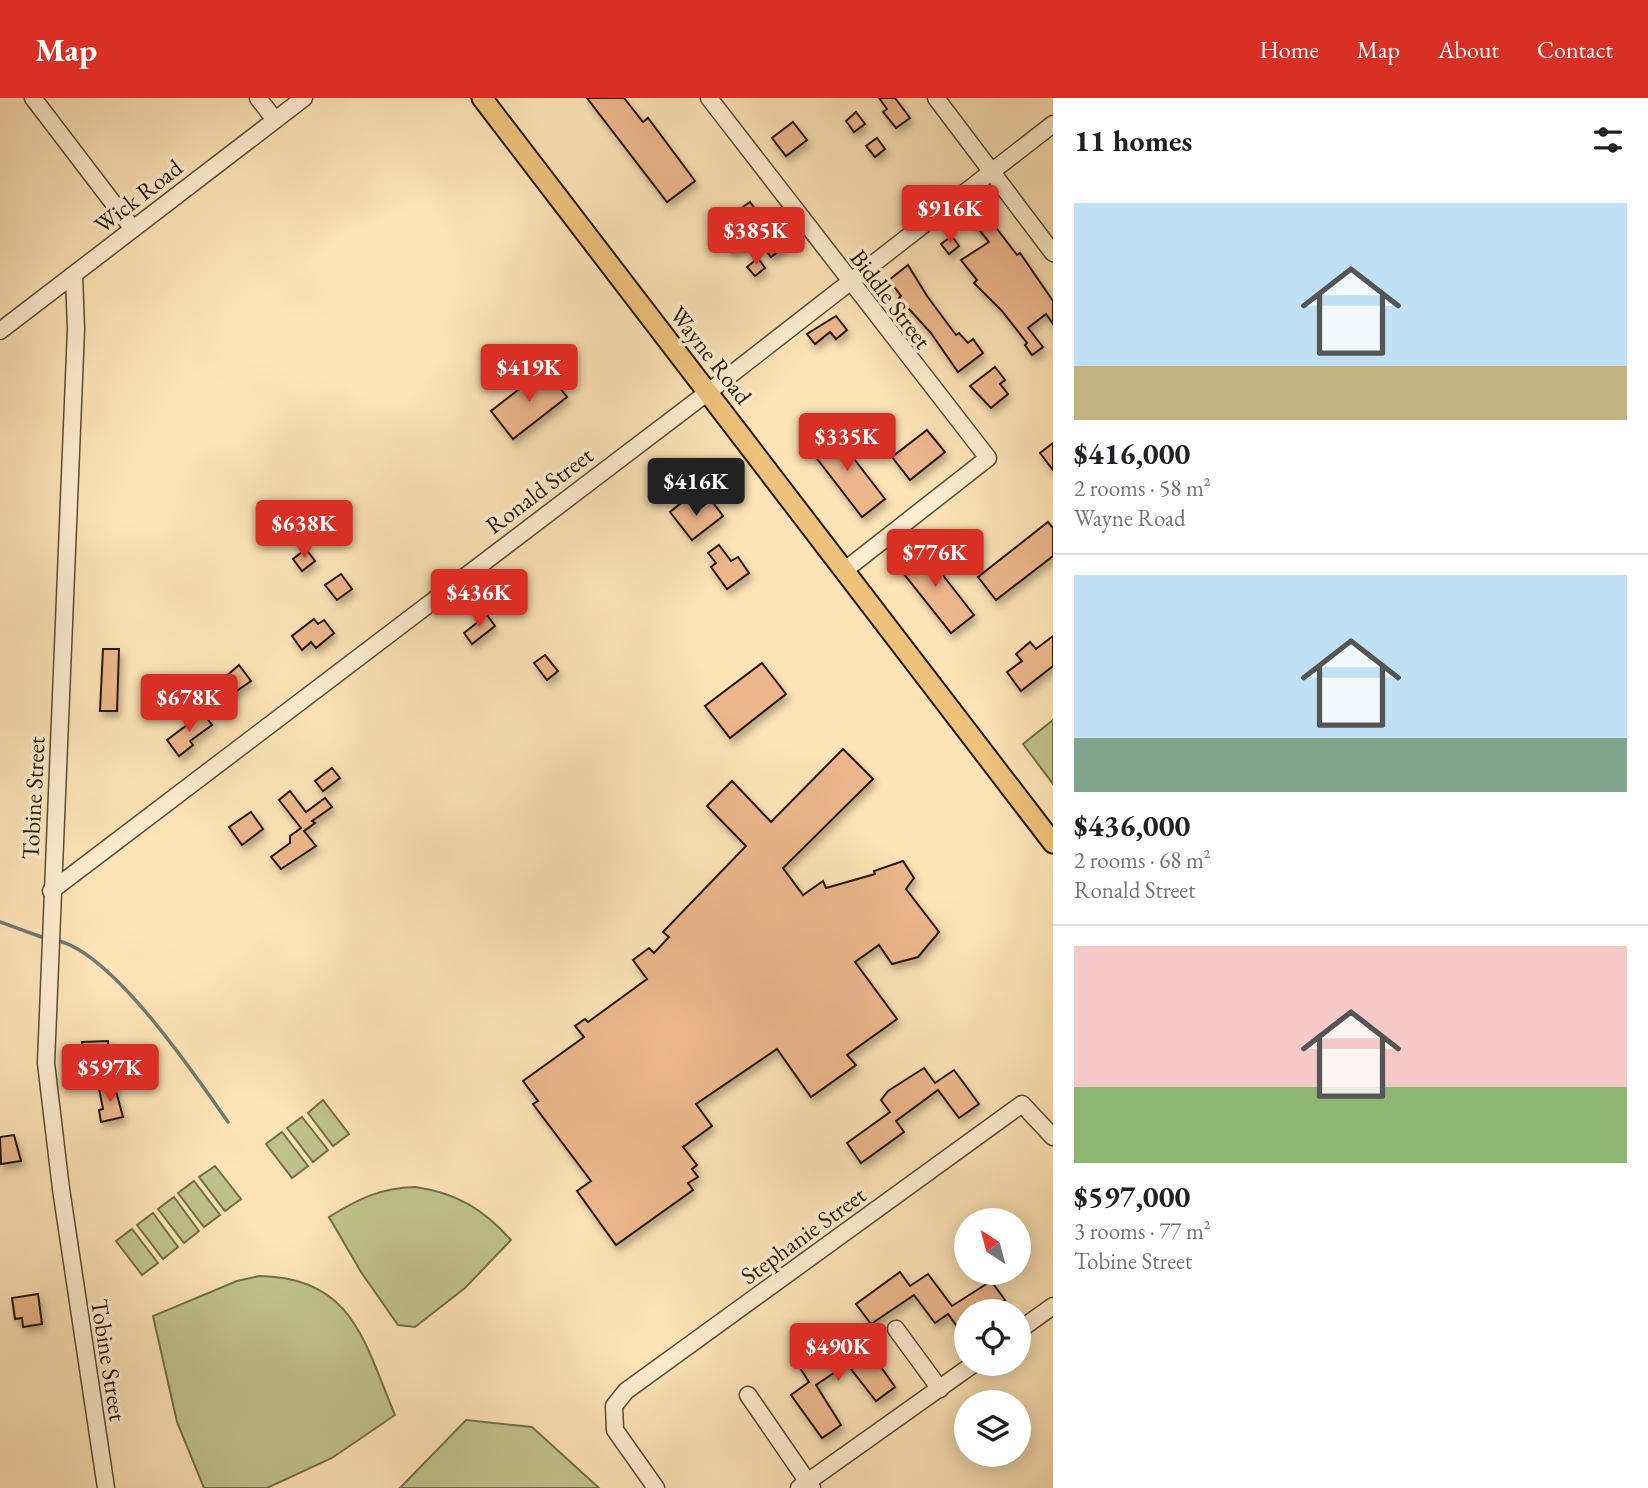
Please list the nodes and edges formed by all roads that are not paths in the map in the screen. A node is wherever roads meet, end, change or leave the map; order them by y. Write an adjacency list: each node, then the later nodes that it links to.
1 (33, 98): 10 (street)
2 (258, 98): 7 (street)
3 (304, 98): 7 (street, Wick Road)
4 (482, 98): 15 (main road, Wayne Road)
5 (709, 98): 13 (street, Biddle Street)
6 (936, 98): 9 (street)
7 (275, 120): 10 (street, Wick Road)
8 (1053, 124): 9 (street, Ronald Street)
9 (991, 171): 11 (street); 13 (street, Ronald Street)
10 (133, 229): 12 (street, Wick Road)
11 (1053, 253)
12 (74, 275): 14 (street, Wick Road); 18 (street, Tobine Street)
13 (849, 281): 15 (street, Ronald Street); 16 (street, Biddle Street)
14 (0, 331)
15 (708, 391): 16 (main road, Wayne Road); 18 (street, Ronald Street)
16 (845, 570): 17 (main road, Wayne Road)
17 (1053, 842)
18 (51, 891): 27 (street, Tobine Street)
19 (1053, 1137): 28 (street, Stephanie Street)
20 (1053, 1306): 21 (street)
21 (1031, 1322)
22 (896, 1329): 24 (street)
23 (958, 1376): 24 (street)
24 (940, 1389): 26 (street)
25 (748, 1395): 26 (street)
26 (806, 1486)
27 (106, 1488)
28 (656, 1488)

